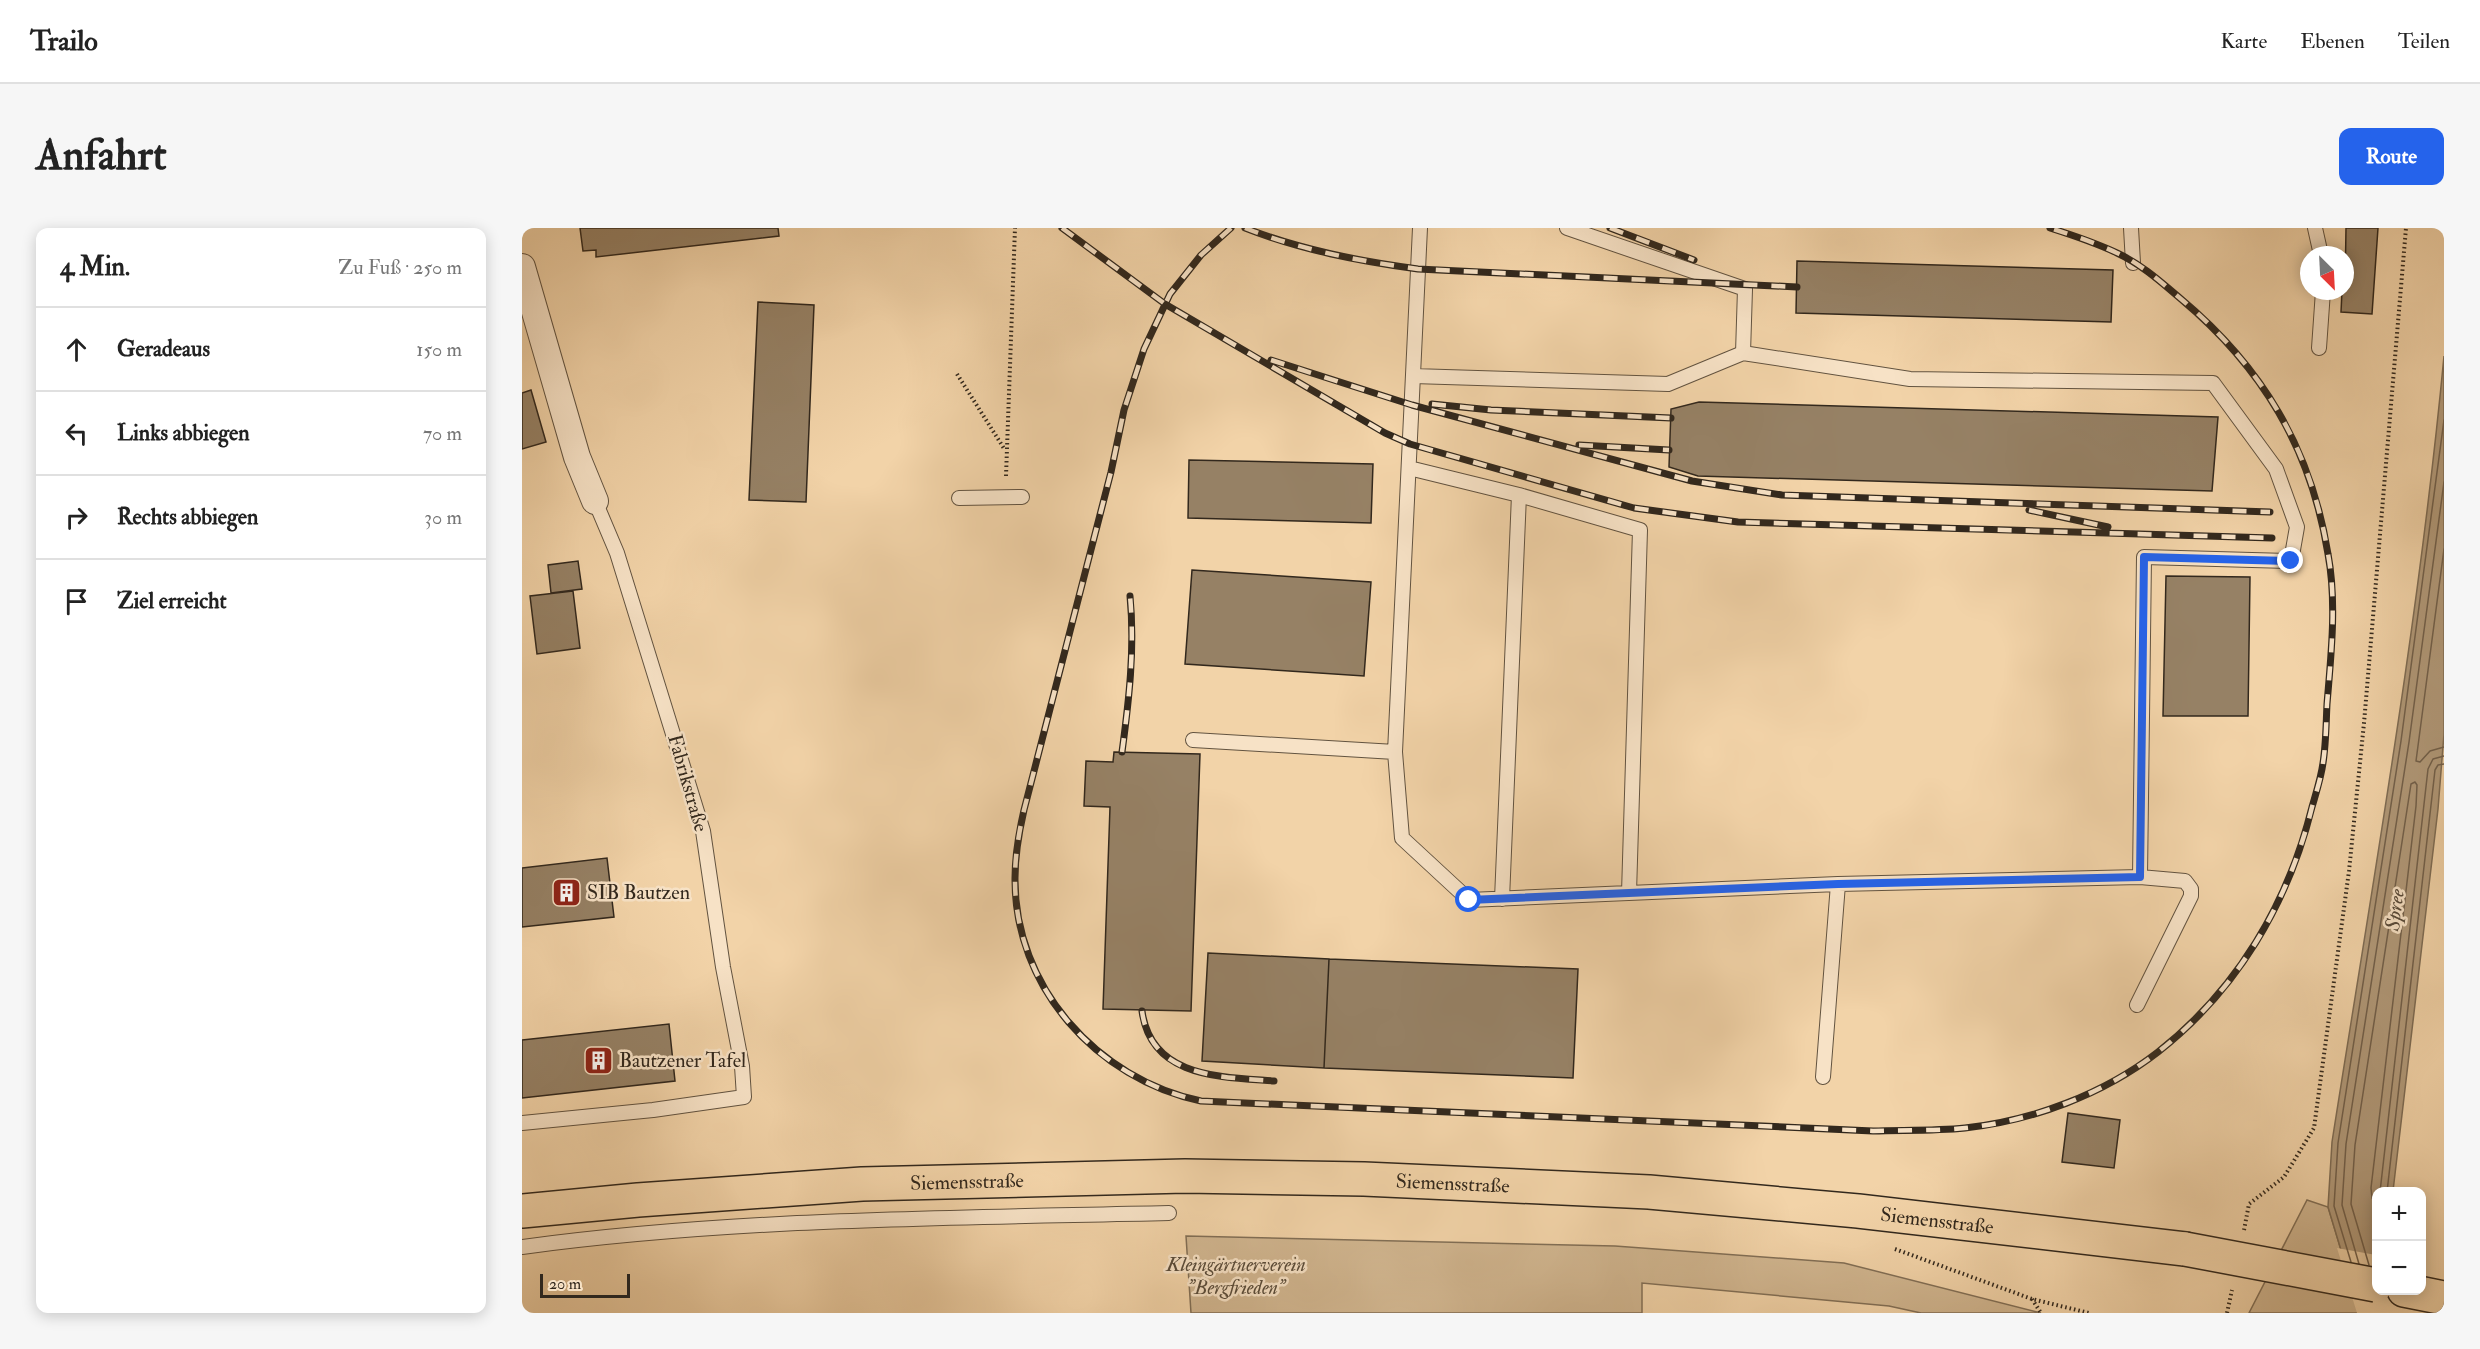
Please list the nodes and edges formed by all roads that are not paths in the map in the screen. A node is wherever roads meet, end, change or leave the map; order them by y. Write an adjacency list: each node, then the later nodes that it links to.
1 (1420, 228): 11 (lane)
2 (1567, 228): 10 (lane)
3 (2131, 228): 6 (lane)
4 (2315, 228): 5 (lane)
5 (2319, 246)
6 (2133, 263)
7 (522, 267): 16 (street, Fabrikstraße)
8 (2322, 300): 9 (lane)
9 (2319, 348)
10 (1743, 353): 11 (lane); 19 (lane)
11 (1413, 376): 12 (lane)
12 (1409, 468): 13 (lane); 18 (lane)
13 (1519, 495): 21 (lane); 22 (lane)
14 (1022, 497): 15 (lane)
15 (959, 498)
16 (595, 501): 25 (lane, Fabrikstraße)
17 (1193, 740): 18 (lane)
18 (1395, 752): 22 (lane)
19 (2140, 877): 20 (lane); 23 (lane)
20 (1838, 884): 21 (lane); 24 (lane)
21 (1629, 893): 22 (lane)
22 (1502, 899)
23 (2137, 1005)
24 (1823, 1077)
25 (522, 1123)
26 (522, 1211): 29 (main road, Siemensstraße, bridge)
27 (1169, 1213): 28 (lane)
28 (522, 1247)
29 (2372, 1284)
30 (2426, 1294): 31 (main road)
31 (2444, 1298)

